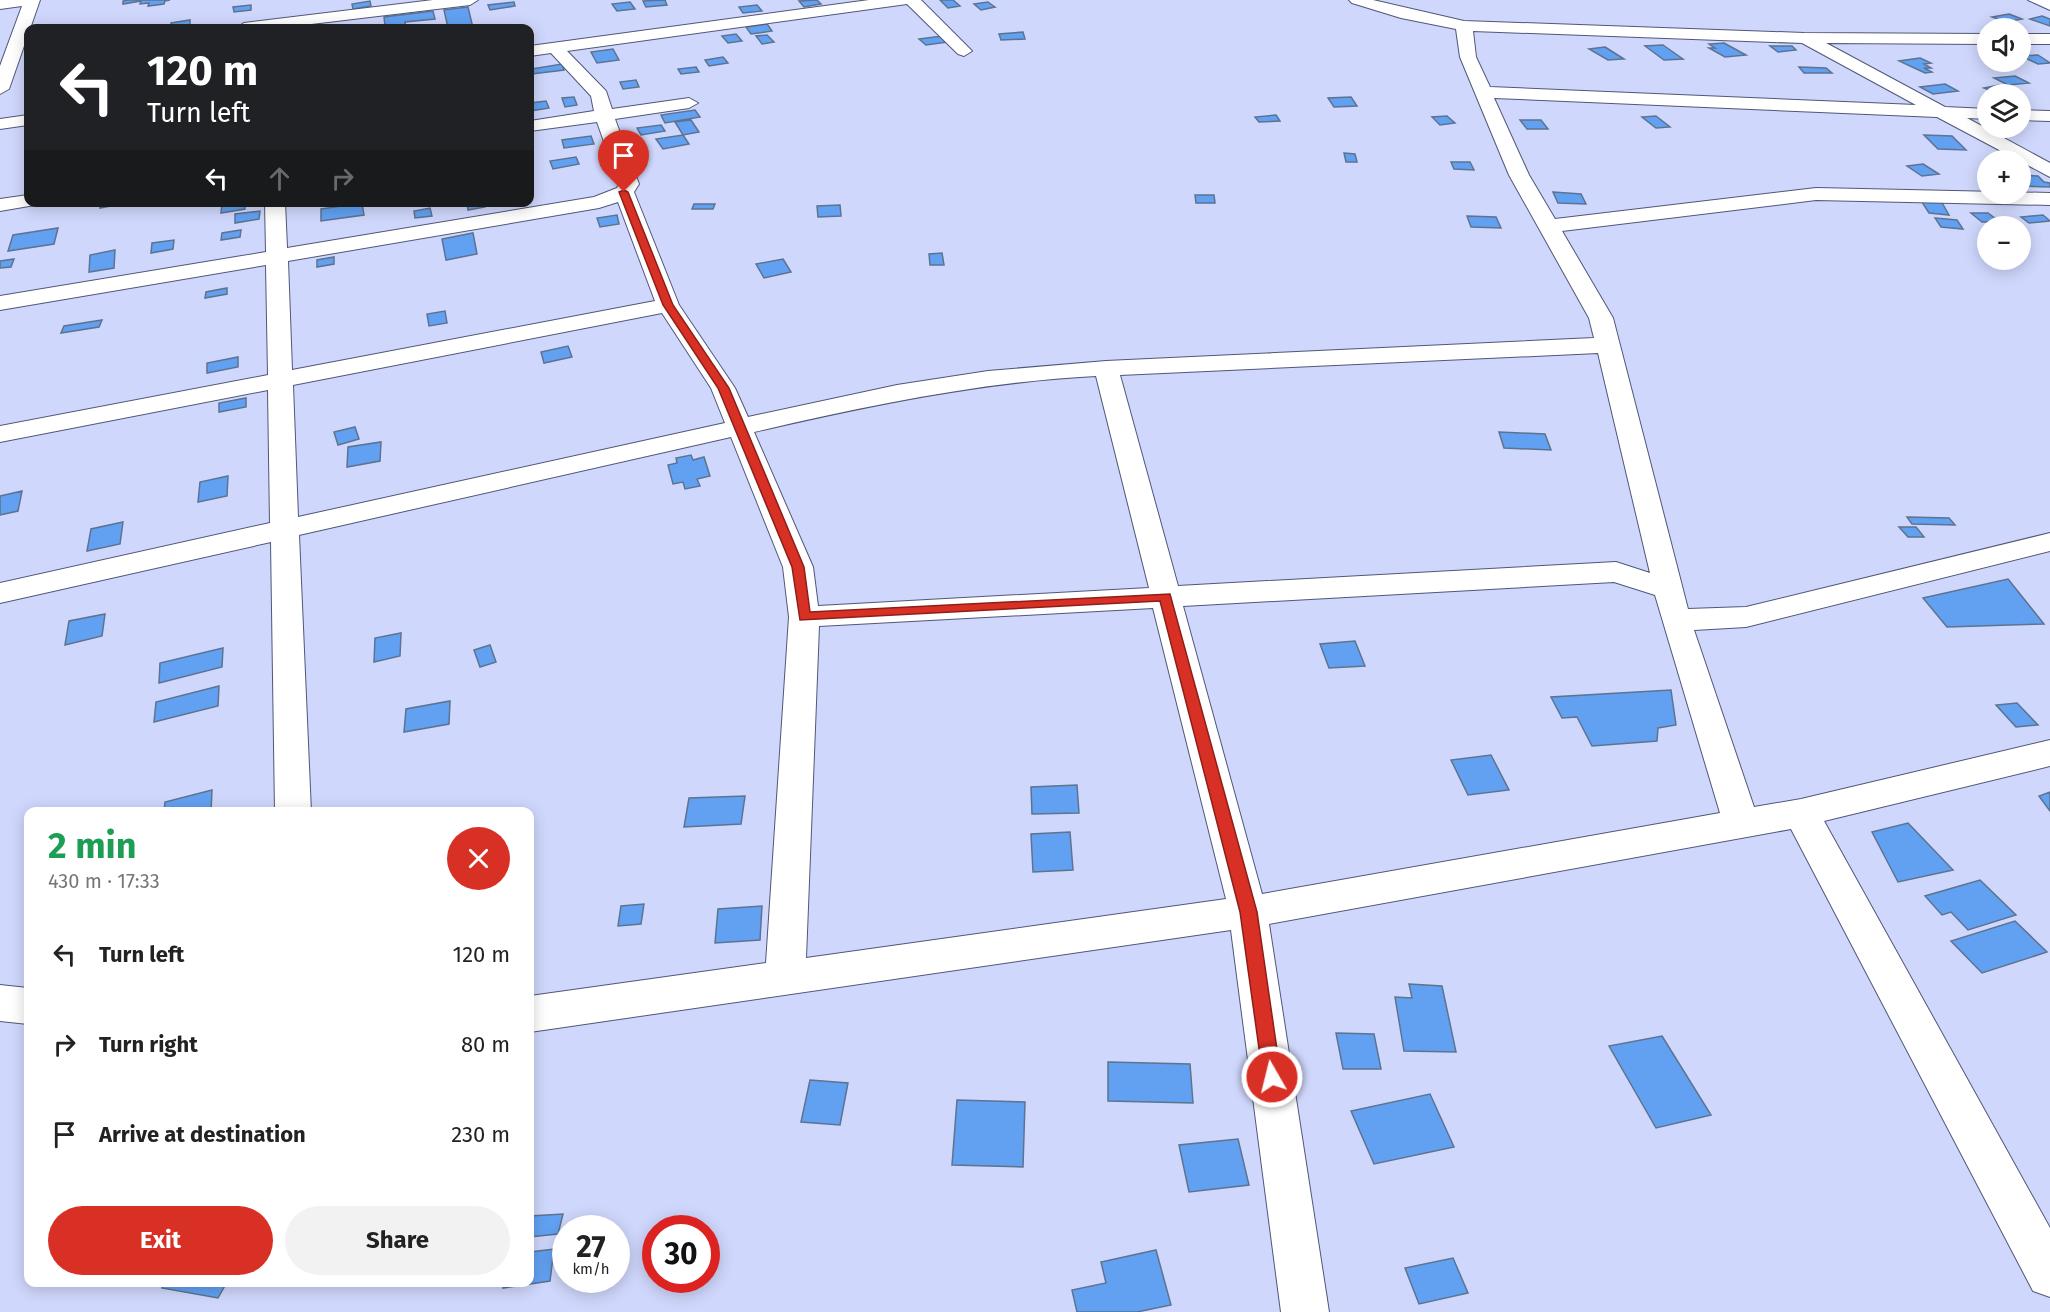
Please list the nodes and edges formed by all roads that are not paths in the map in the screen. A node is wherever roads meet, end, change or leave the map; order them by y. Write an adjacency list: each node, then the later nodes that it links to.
1 (470, 0): 13 (street)
2 (903, 0): 14 (street)
3 (912, 0): 22 (street)
4 (1358, 0): 15 (street)
5 (2036, 0): 7 (street)
6 (0, 4): 11 (street)
7 (2050, 5)
8 (268, 8): 12 (street)
9 (709, 8): 14 (street)
10 (24, 24): 23 (street)
11 (24, 24)
12 (269, 24)
13 (291, 24)
14 (720, 25): 20 (street)
15 (1464, 26): 16 (street); 25 (street)
16 (1804, 38): 17 (street); 27 (street)
17 (1977, 39)
18 (2031, 39): 19 (street)
19 (2050, 39)
20 (555, 48): 21 (street); 29 (street)
21 (534, 51)
22 (964, 51)
23 (13, 58): 24 (street)
24 (0, 89)
25 (1483, 92): 27 (street); 41 (street)
26 (689, 102): 29 (street)
27 (1943, 113): 28 (street); 35 (street)
28 (1977, 114)
29 (604, 115): 34 (street); 36 (street)
30 (2031, 115): 31 (street)
31 (2050, 116)
32 (24, 121): 33 (street)
33 (0, 124)
34 (534, 125)
35 (2050, 171)
36 (624, 192): 42 (street); 44 (street)
37 (2050, 199): 41 (street)
38 (24, 202): 39 (street)
39 (0, 205)
40 (274, 207): 42 (street)
41 (1551, 226): 45 (street)
42 (276, 256): 43 (street); 47 (street)
43 (0, 303)
44 (668, 305): 47 (street); 48 (street)
45 (1608, 345): 46 (street); 52 (street)
46 (1106, 368): 48 (street); 54 (street)
47 (280, 380): 49 (street); 50 (street)
48 (740, 428): 50 (street); 55 (street)
49 (0, 434)
50 (285, 531): 53 (street); 58 (street)
51 (2046, 549): 56 (street)
52 (1668, 589): 54 (street); 56 (street)
53 (0, 593)
54 (1165, 597): 55 (street); 61 (street)
55 (804, 617): 62 (street)
56 (1676, 620): 60 (street)
57 (2050, 753): 59 (street)
58 (293, 807)
59 (1801, 813): 60 (street); 66 (street)
60 (1741, 823): 61 (street)
61 (1248, 912): 62 (street); 67 (street)
62 (785, 978): 65 (street)
63 (0, 1003): 64 (street)
64 (24, 1006)
65 (534, 1013)
66 (2050, 1274)
67 (1305, 1312)

